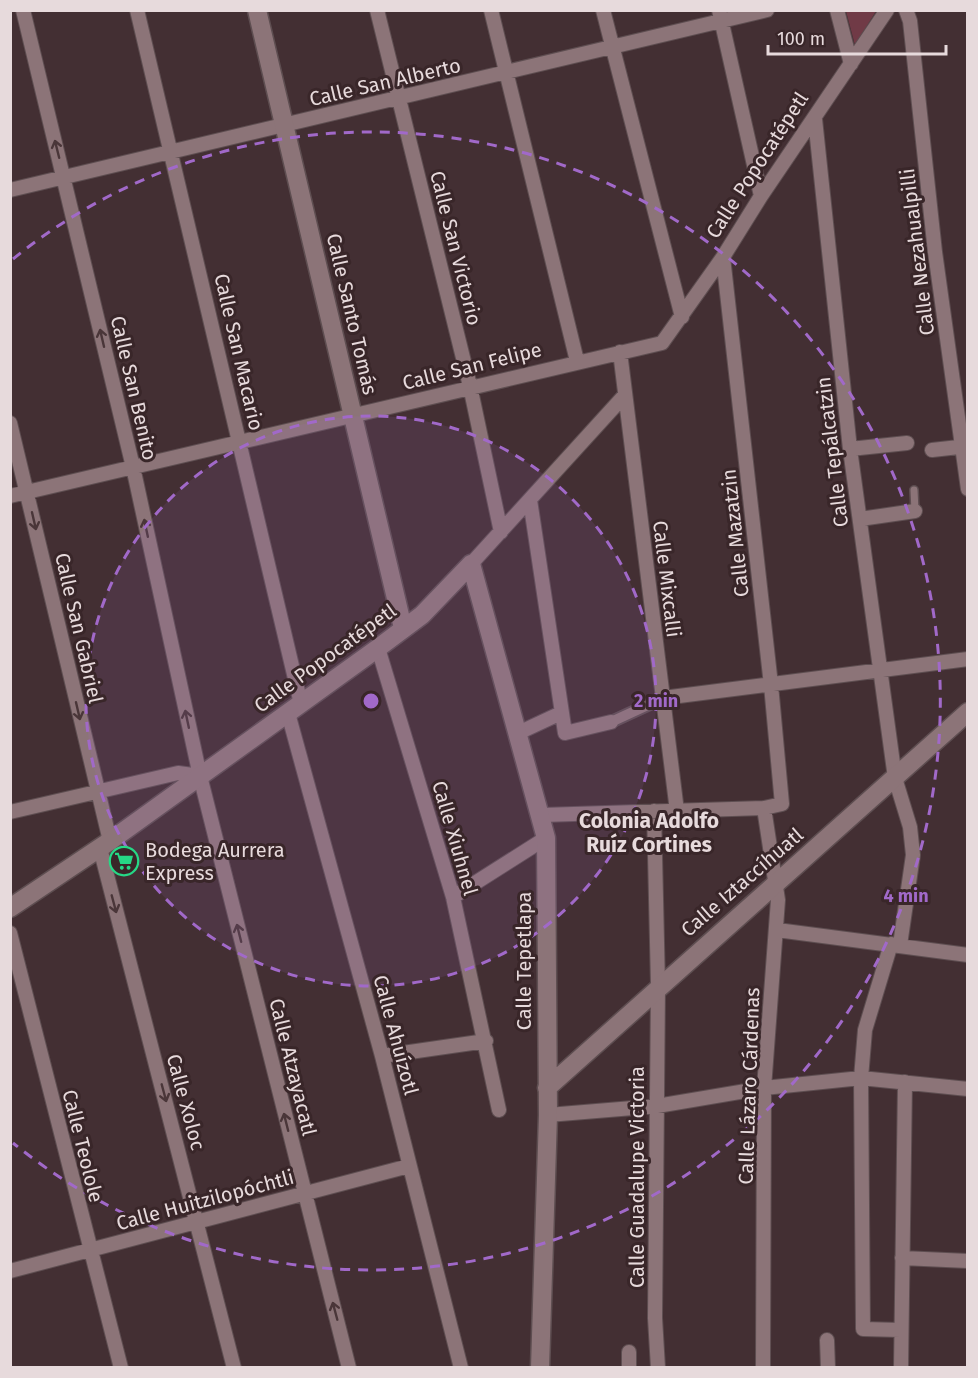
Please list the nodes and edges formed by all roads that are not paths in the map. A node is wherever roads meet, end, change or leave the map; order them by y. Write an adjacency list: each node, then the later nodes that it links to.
1 (23, 10): 19 (street, Calle San Benito, one-way to 1)
2 (137, 10): 18 (street, Calle San Macario)
3 (257, 10): 17 (street, Calle Santo Tomás)
4 (377, 10): 15 (street, Calle San Victorio)
5 (491, 10): 14 (street)
6 (603, 10): 12 (street)
7 (767, 10): 11 (street, Calle San Alberto)
8 (837, 10): 13 (street)
9 (887, 10): 13 (street, Calle Popocatépetl)
10 (906, 10): 33 (street, Calle Nezahualpilli)
11 (721, 16): 12 (street, Calle San Alberto); 21 (street)
12 (612, 48): 14 (street, Calle San Alberto); 23 (street)
13 (851, 64): 16 (street, Calle Popocatépetl)
14 (507, 74): 15 (street, Calle San Alberto); 26 (street)
15 (399, 98): 17 (street, Calle San Alberto); 27 (street, Calle San Victorio)
16 (814, 119): 21 (street, Calle Popocatépetl); 34 (street, Calle Tepálcatzin)
17 (285, 124): 18 (street, Calle San Alberto); 29 (street, Calle Santo Tomás)
18 (172, 153): 19 (street, Calle San Alberto); 31 (street, Calle San Macario)
19 (64, 177): 20 (street, Calle San Alberto); 36 (street, Calle San Benito, one-way to 19)
20 (10, 190)
21 (761, 196): 22 (street, Calle Popocatépetl)
22 (723, 257): 23 (street, Calle Popocatépetl); 50 (street, Calle Mazatzin)
23 (682, 317): 24 (street, Calle Popocatépetl)
24 (662, 343): 25 (street, Calle San Felipe)
25 (620, 352): 26 (street, Calle San Felipe); 28 (street, Calle Mixcalli)
26 (577, 361): 27 (street, Calle San Felipe)
27 (470, 386): 29 (street, Calle San Felipe); 44 (street, Calle San Victorio)
28 (624, 396): 41 (street, Calle Popocatépetl); 51 (street, Calle Mixcalli)
29 (353, 415): 31 (street, Calle San Felipe); 46 (street, Calle Santo Tomás)
30 (10, 423): 39 (street, Calle San Gabriel)
31 (241, 442): 36 (street, Calle San Felipe); 52 (street, Calle San Macario)
32 (907, 443): 34 (street)
33 (964, 446): 35 (street); 37 (street, Calle Nezahualpilli)
34 (850, 449): 43 (street, Calle Tepálcatzin)
35 (933, 450)
36 (133, 467): 39 (street, Calle San Felipe); 57 (street, Calle San Benito, one-way to 36)
37 (968, 489)
38 (914, 490): 42 (lane)
39 (27, 492): 40 (street, Calle San Felipe); 59 (street, Calle San Gabriel, one-way to 59)
40 (10, 496)
41 (530, 500): 44 (street, Calle Popocatépetl); 54 (street)
42 (915, 511): 43 (street)
43 (860, 519): 49 (street, Calle Tepálcatzin)
44 (501, 532): 45 (street, Calle Popocatépetl)
45 (471, 564): 46 (street, Calle Popocatépetl); 56 (street, Calle Tepetlapa)
46 (403, 628): 47 (street, Calle Popocatépetl)
47 (378, 648): 52 (street, Calle Popocatépetl); 68 (street, Calle Xiuhnel)
48 (968, 659): 49 (street)
49 (880, 671): 50 (street); 58 (street, Calle Tepálcatzin)
50 (771, 685): 51 (street); 60 (street, Calle Mazatzin)
51 (663, 698): 55 (street); 61 (street, Calle Mixcalli)
52 (295, 709): 57 (street, Calle Popocatépetl); 76 (street, Calle Ahuízotl)
53 (968, 712): 58 (street, Calle Iztaccíhuatl)
54 (561, 714): 55 (street); 56 (street)
55 (611, 722)
56 (516, 734): 64 (street, Calle Tepetlapa)
57 (200, 776): 59 (street); 66 (street, Calle Popocatépetl); 86 (street, Calle Atzayacatl, one-way to 57)
58 (895, 778): 67 (street, Calle Iztaccíhuatl); 72 (street, Calle Tepálcatzin)
59 (98, 794): 62 (street); 66 (street, Calle San Gabriel)
60 (764, 808): 61 (street); 67 (street, Calle Lázaro Cárdenas)
61 (677, 811): 63 (street)
62 (10, 812)
63 (654, 812): 64 (street); 74 (street)
64 (542, 814): 65 (street, Calle Tepetlapa)
65 (546, 838): 68 (street); 79 (street, Calle Tepetlapa)
66 (105, 844): 69 (street, Calle Popocatépetl); 87 (street, Calle Xoloc, one-way to 87)
67 (773, 884): 70 (street, Calle Lázaro Cárdenas); 74 (street, Calle Iztaccíhuatl)
68 (453, 897): 75 (street, Calle Xiuhnel)
69 (10, 908)
70 (777, 930): 72 (street); 80 (street, Calle Lázaro Cárdenas)
71 (10, 933): 88 (street, Calle Teolole)
72 (896, 945): 73 (street); 77 (street, Calle Tepálcatzin)
73 (968, 956)
74 (658, 986): 79 (street, Calle Iztaccíhuatl); 82 (street, Calle Guadalupe Victoria)
75 (486, 1041): 76 (street); 83 (street, Calle Xiuhnel)
76 (382, 1056): 85 (street, Calle Ahuízotl)
77 (861, 1078): 78 (street); 80 (street); 92 (street, Calle Tepálcatzin)
78 (905, 1082): 81 (street); 89 (street)
79 (547, 1088): 84 (street, Calle Tepetlapa)
80 (765, 1088): 82 (street); 102 (street, Calle Lázaro Cárdenas)
81 (968, 1089)
82 (657, 1107): 84 (street); 101 (street, Calle Guadalupe Victoria)
83 (499, 1110)
84 (548, 1114): 99 (street, Calle Tepetlapa)
85 (409, 1166): 86 (street, Calle Huitzilopóchtli); 98 (street, Calle Ahuízotl)
86 (304, 1193): 87 (street, Calle Huitzilopóchtli); 97 (street, Calle Atzayacatl, one-way to 86)
87 (198, 1222): 88 (street, Calle Huitzilopóchtli); 96 (street, Calle Xoloc)
88 (89, 1250): 91 (street, Calle Huitzilopóchtli); 95 (street, Calle Teolole)
89 (902, 1258): 90 (street); 92 (street)
90 (968, 1261)
91 (10, 1271)
92 (900, 1329): 104 (street)
93 (827, 1341): 103 (street)
94 (629, 1352): 100 (street)
95 (121, 1368)
96 (234, 1368)
97 (349, 1368)
98 (461, 1368)
99 (540, 1368)
100 (629, 1368)
101 (658, 1368)
102 (763, 1368)
103 (828, 1368)
104 (901, 1368)

